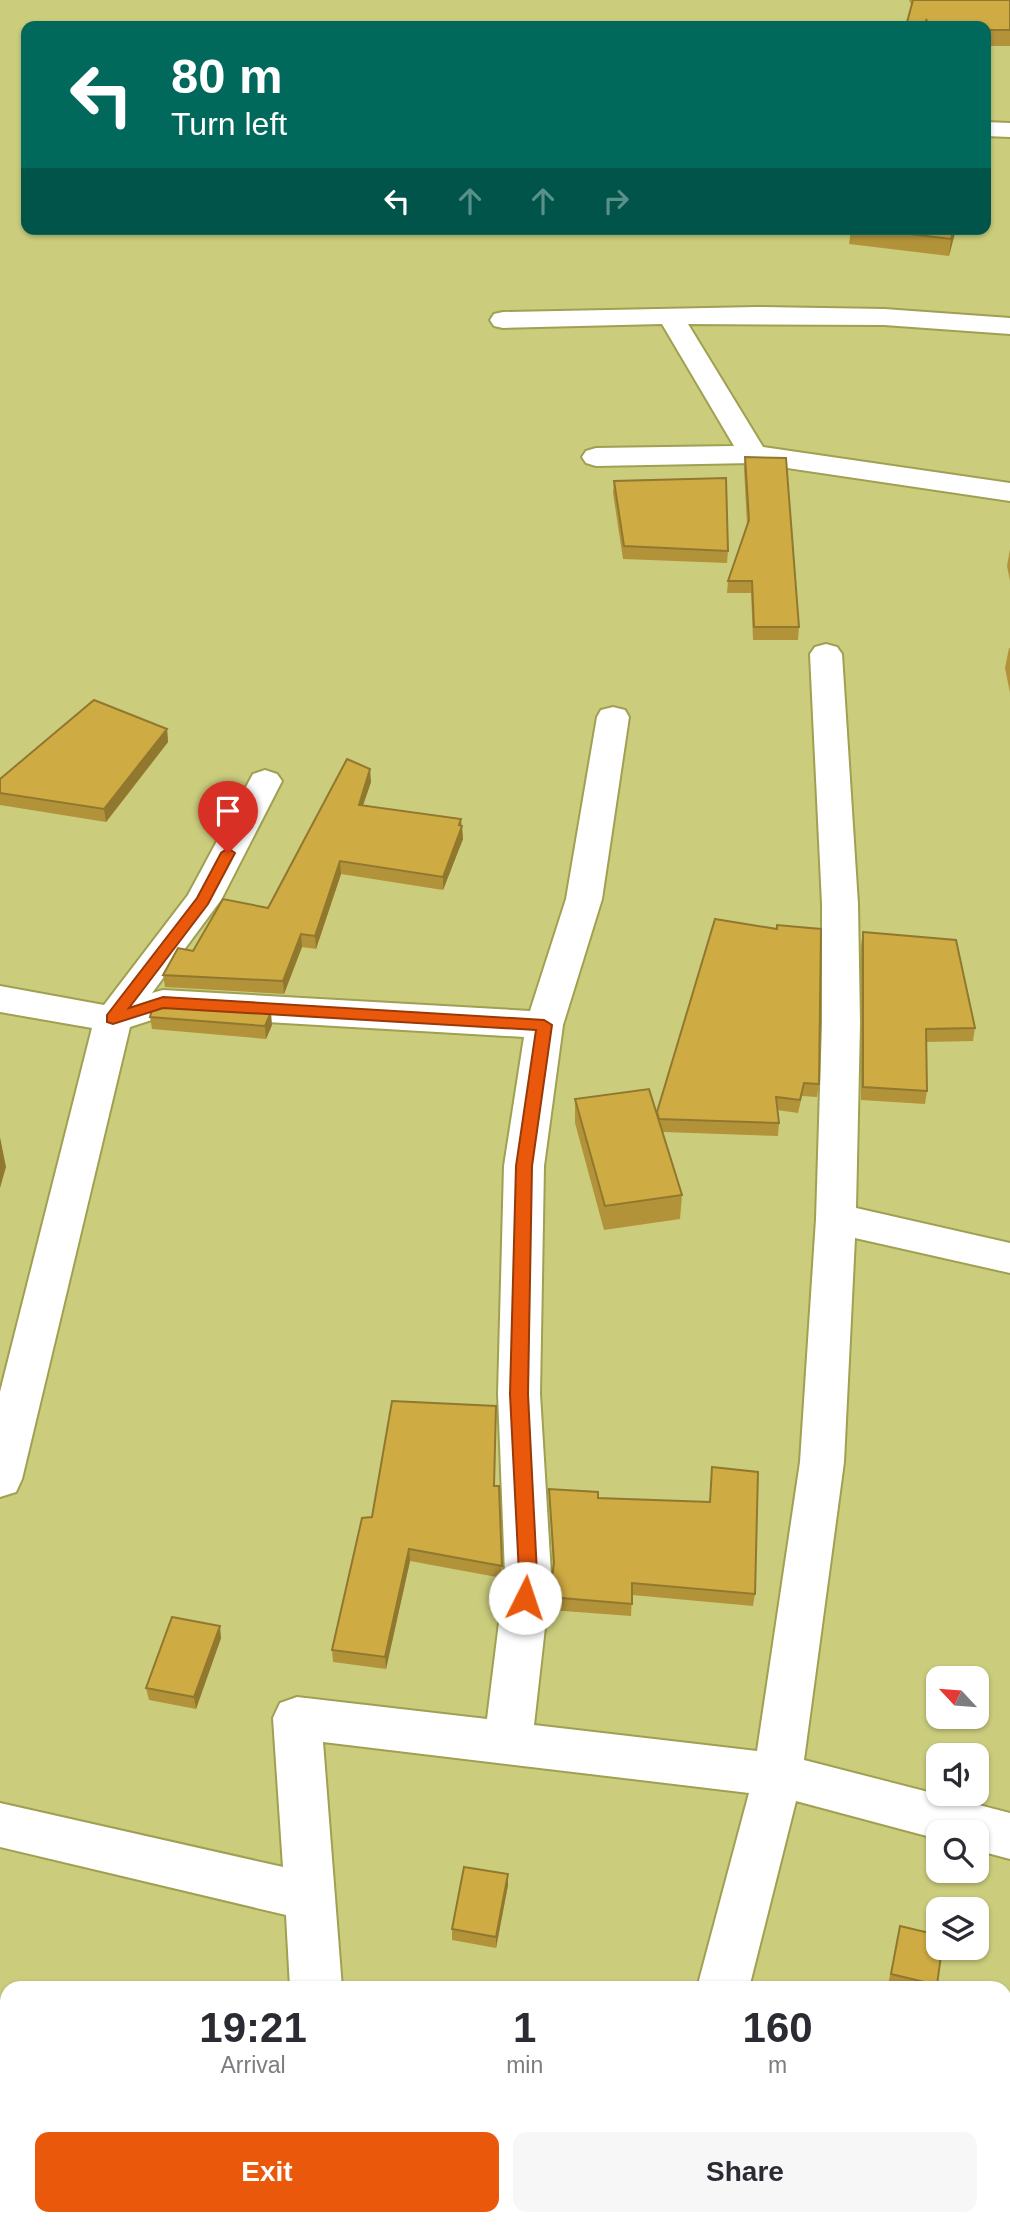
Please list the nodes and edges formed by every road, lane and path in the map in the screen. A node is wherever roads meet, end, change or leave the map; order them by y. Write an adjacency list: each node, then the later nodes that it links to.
1 (991, 129): 2 (street)
2 (1010, 130)
3 (670, 316): 4 (street); 5 (street); 6 (street)
4 (503, 320)
5 (1010, 326)
6 (753, 454): 7 (street); 8 (street)
7 (596, 457)
8 (1010, 492)
9 (826, 654): 15 (street)
10 (613, 717): 14 (street)
11 (265, 781): 13 (street)
12 (0, 999): 13 (street)
13 (113, 1018): 14 (street); 17 (street)
14 (544, 1025): 18 (street)
15 (836, 1219): 16 (street); 19 (street)
16 (1010, 1258)
17 (0, 1479)
18 (508, 1743): 19 (street); 22 (street)
19 (778, 1775): 21 (street); 24 (street)
20 (0, 1825): 22 (street)
21 (1010, 1836)
22 (310, 1897): 23 (street)
23 (316, 1981)
24 (725, 1981)

